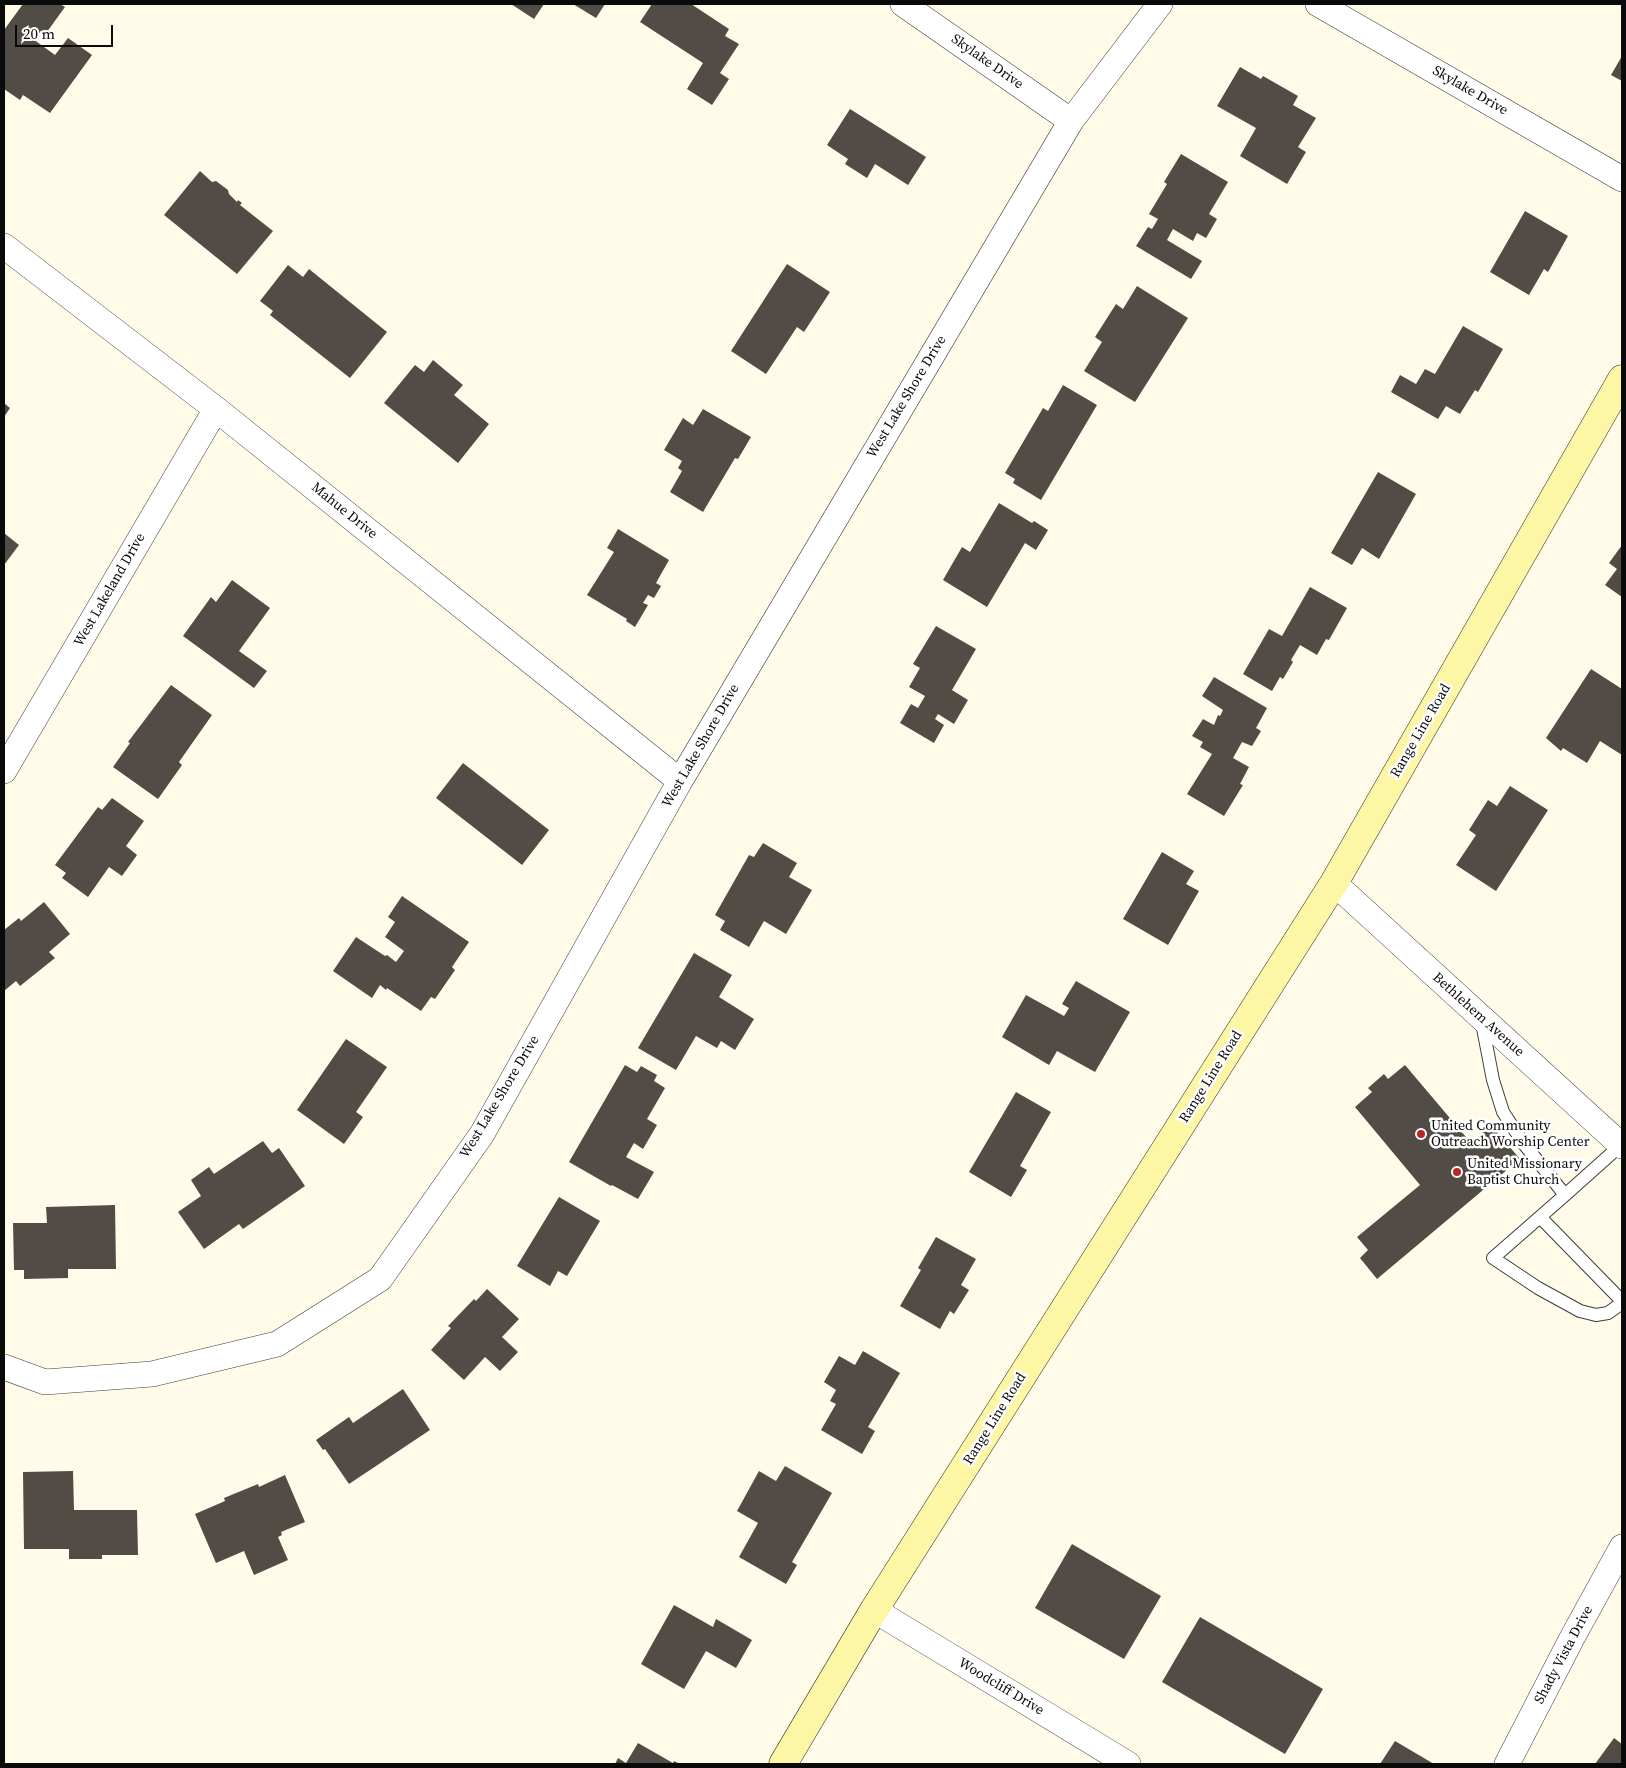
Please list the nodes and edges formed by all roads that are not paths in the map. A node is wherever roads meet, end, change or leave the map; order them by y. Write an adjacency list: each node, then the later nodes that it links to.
1 (903, 4): 4 (street, Skylake Drive)
2 (1160, 4): 4 (street, West Lake Shore Drive)
3 (1318, 4): 5 (street, Skylake Drive)
4 (1071, 121): 10 (street, West Lake Shore Drive)
5 (1622, 179)
6 (4, 246): 8 (street, Mahue Drive)
7 (1622, 379): 11 (main road, Range Line Road)
8 (216, 409): 9 (street, West Lakeland Drive); 10 (street, Mahue Drive)
9 (4, 771)
10 (680, 781): 17 (street, West Lake Shore Drive)
11 (1334, 883): 12 (street, Bethlehem Avenue); 19 (main road, Range Line Road)
12 (1481, 1018): 13 (street, Bethlehem Avenue); 14 (lane)
13 (1622, 1146): 14 (lane)
14 (1565, 1195): 15 (lane)
15 (1540, 1217): 16 (lane); 16 (lane)
16 (1622, 1302)
17 (4, 1367)
18 (1622, 1547): 22 (street, Shady Vista Drive)
19 (874, 1610): 20 (main road, Range Line Road); 21 (street, Woodcliff Drive)
20 (783, 1764)
21 (1128, 1764)
22 (1507, 1764)

